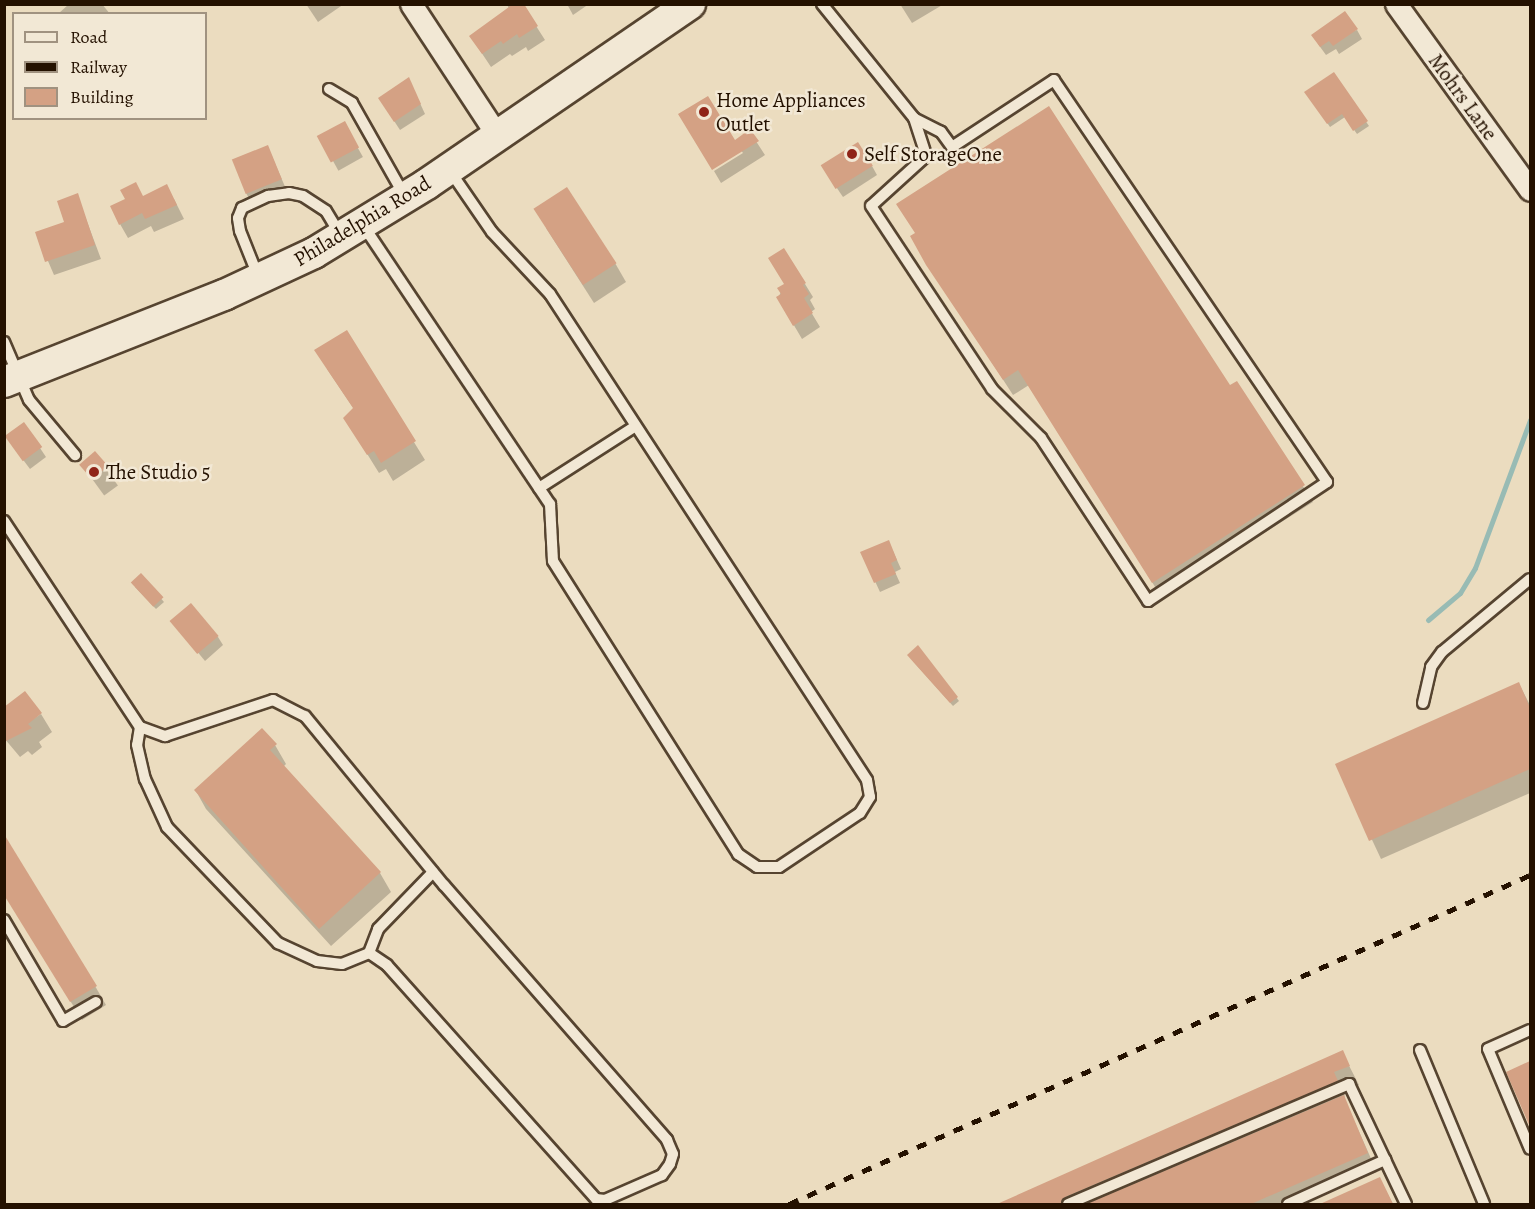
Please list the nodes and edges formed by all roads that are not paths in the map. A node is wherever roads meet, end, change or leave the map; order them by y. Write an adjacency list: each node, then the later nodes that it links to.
1 (411, 4): 7 (street)
2 (690, 4): 7 (main road, Philadelphia Road)
3 (822, 4): 6 (lane)
4 (1396, 4): 9 (street, Mohrs Lane)
5 (329, 88): 10 (lane)
6 (914, 118): 6 (lane)
7 (497, 135): 8 (main road, Philadelphia Road)
8 (448, 169): 10 (main road, Philadelphia Road); 15 (lane)
9 (1530, 190)
10 (405, 198): 11 (main road, Philadelphia Road)
11 (352, 230): 12 (main road, Philadelphia Road); 12 (lane); 17 (lane)
12 (259, 279): 14 (main road, Philadelphia Road)
13 (4, 342): 14 (lane)
14 (12, 379): 16 (lane)
15 (634, 427): 17 (lane); 17 (lane)
16 (75, 456)
17 (539, 488)
18 (4, 520): 21 (lane)
19 (1530, 579): 20 (lane)
20 (1423, 703)
21 (140, 727): 22 (lane); 24 (lane)
22 (434, 872): 24 (lane); 24 (lane)
23 (4, 920): 25 (lane)
24 (369, 953)
25 (96, 1002)
26 (1530, 1030): 28 (lane)
27 (1420, 1050): 33 (lane)
28 (1530, 1149)
29 (1385, 1160): 30 (lane); 31 (lane); 32 (lane)
30 (1068, 1204)
31 (1288, 1204)
32 (1406, 1204)
33 (1484, 1204)

